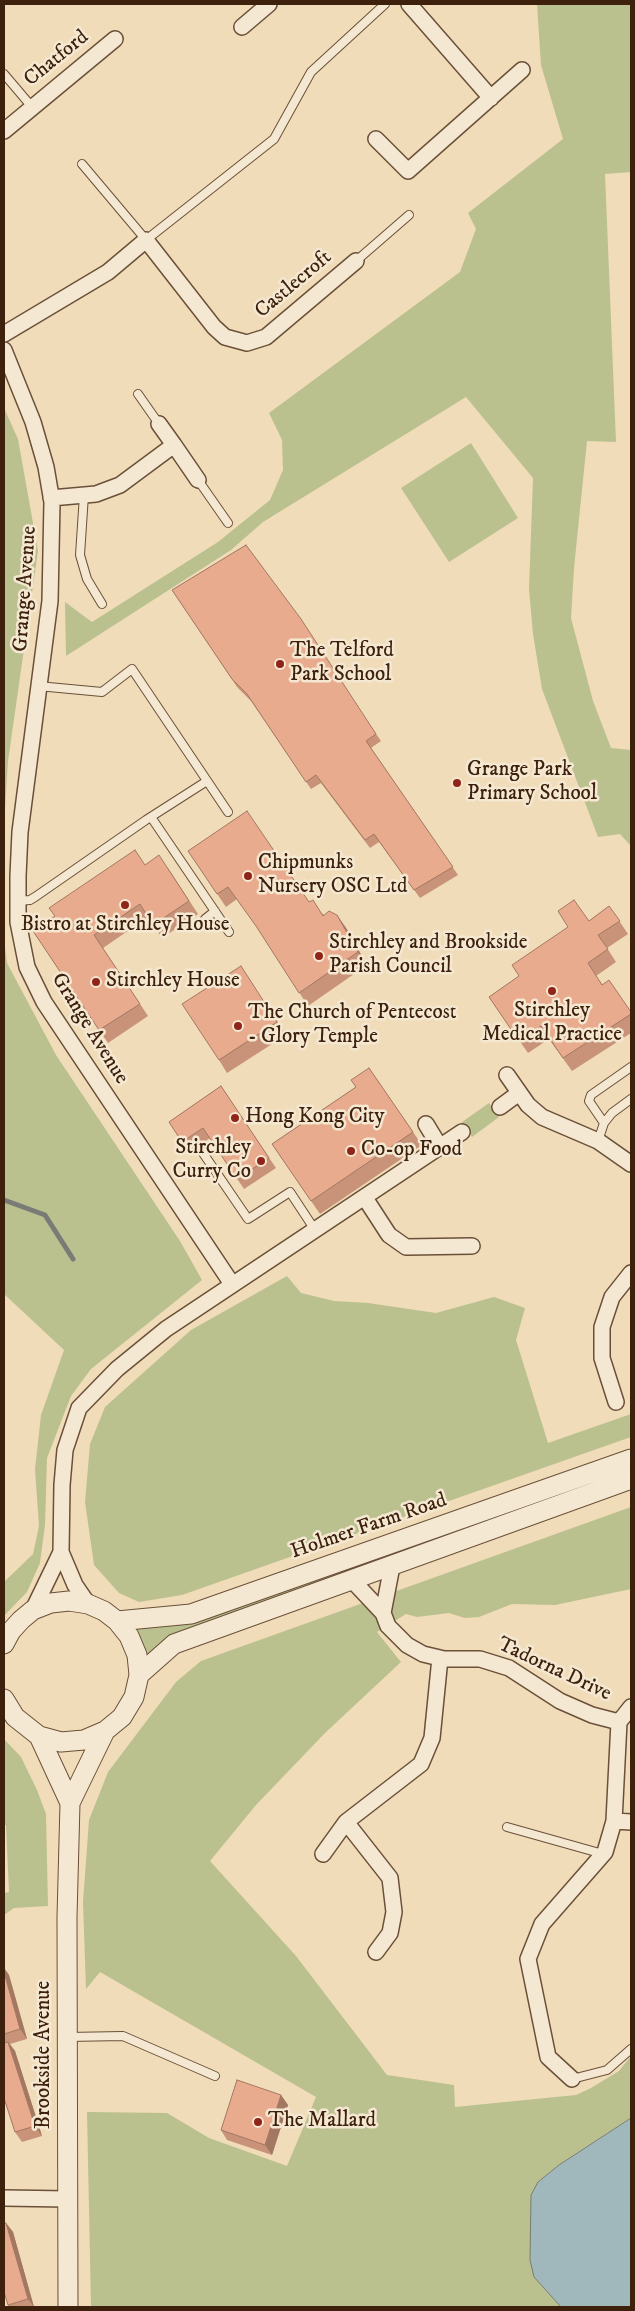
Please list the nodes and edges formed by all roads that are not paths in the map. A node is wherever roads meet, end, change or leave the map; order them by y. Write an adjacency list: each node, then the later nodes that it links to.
1 (269, 4): 4 (street)
2 (385, 4): 14 (lane)
3 (409, 4): 8 (street)
4 (242, 28)
5 (115, 39): 9 (street, Chatford)
6 (522, 70): 8 (street)
7 (4, 74): 9 (lane)
8 (490, 98): 11 (street)
9 (32, 107): 10 (street, Chatford)
10 (4, 130)
11 (376, 139)
12 (82, 164): 14 (lane)
13 (409, 215): 15 (lane, Castlecroft)
14 (146, 240): 15 (street, Castlecroft); 16 (street)
15 (356, 261)
16 (4, 334)
17 (4, 350): 23 (street, Grange Avenue)
18 (138, 394): 19 (lane)
19 (159, 424): 20 (street)
20 (174, 445): 21 (street); 22 (street)
21 (198, 480): 24 (lane)
22 (84, 495): 23 (street); 25 (lane)
23 (51, 498): 26 (street, Grange Avenue)
24 (228, 523)
25 (102, 604)
26 (38, 686): 27 (lane); 30 (street, Grange Avenue)
27 (207, 780): 28 (lane); 29 (lane)
28 (228, 812)
29 (151, 816): 30 (lane); 31 (lane)
30 (17, 901): 50 (street, Grange Avenue)
31 (215, 912): 32 (lane); 33 (lane)
32 (205, 919)
33 (228, 932)
34 (631, 1067): 39 (lane)
35 (506, 1075): 36 (street)
36 (520, 1094): 38 (street); 42 (street)
37 (631, 1099): 39 (lane)
38 (500, 1107)
39 (604, 1123): 42 (lane)
40 (426, 1124): 43 (street)
41 (462, 1132): 43 (street)
42 (598, 1141): 45 (street)
43 (440, 1147): 46 (street)
44 (203, 1153): 47 (lane)
45 (631, 1164)
46 (364, 1198): 47 (street); 48 (street)
47 (315, 1230): 50 (street)
48 (472, 1246)
49 (631, 1273): 51 (street)
50 (232, 1284): 54 (street)
51 (616, 1402)
52 (631, 1459): 60 (street, Holmer Farm Road)
53 (631, 1479): 55 (street, Holmer Farm Road)
54 (61, 1552): 57 (street); 58 (street)
55 (392, 1566): 56 (street, Holmer Farm Road); 59 (street)
56 (352, 1580): 59 (street, Tadorna Drive); 63 (street, Holmer Farm Road)
57 (88, 1604): 58 (street); 60 (street)
58 (33, 1610): 61 (street)
59 (383, 1613): 62 (street, Tadorna Drive)
60 (117, 1621): 63 (street)
61 (4, 1641)
62 (440, 1658): 66 (street, Tadorna Drive); 71 (street)
63 (139, 1675): 67 (street)
64 (4, 1699): 68 (street)
65 (631, 1707): 66 (street, Tadorna Drive)
66 (619, 1722): 70 (street, Tadorna Drive)
67 (105, 1732): 68 (street); 69 (street, Brookside Avenue)
68 (39, 1736): 69 (street, Brookside Avenue)
69 (70, 1803): 77 (street, Brookside Avenue)
70 (614, 1820): 72 (street); 75 (street, Tadorna Drive)
71 (346, 1822): 74 (street); 76 (street)
72 (631, 1822)
73 (507, 1827): 75 (lane)
74 (324, 1854)
75 (603, 1854): 80 (street, Tadorna Drive)
76 (376, 1952)
77 (67, 2037): 79 (lane); 82 (street, Brookside Avenue)
78 (631, 2050): 80 (lane)
79 (215, 2076)
80 (572, 2079)
81 (4, 2198): 82 (street)
82 (68, 2199): 83 (street, Brookside Avenue)
83 (68, 2307)

